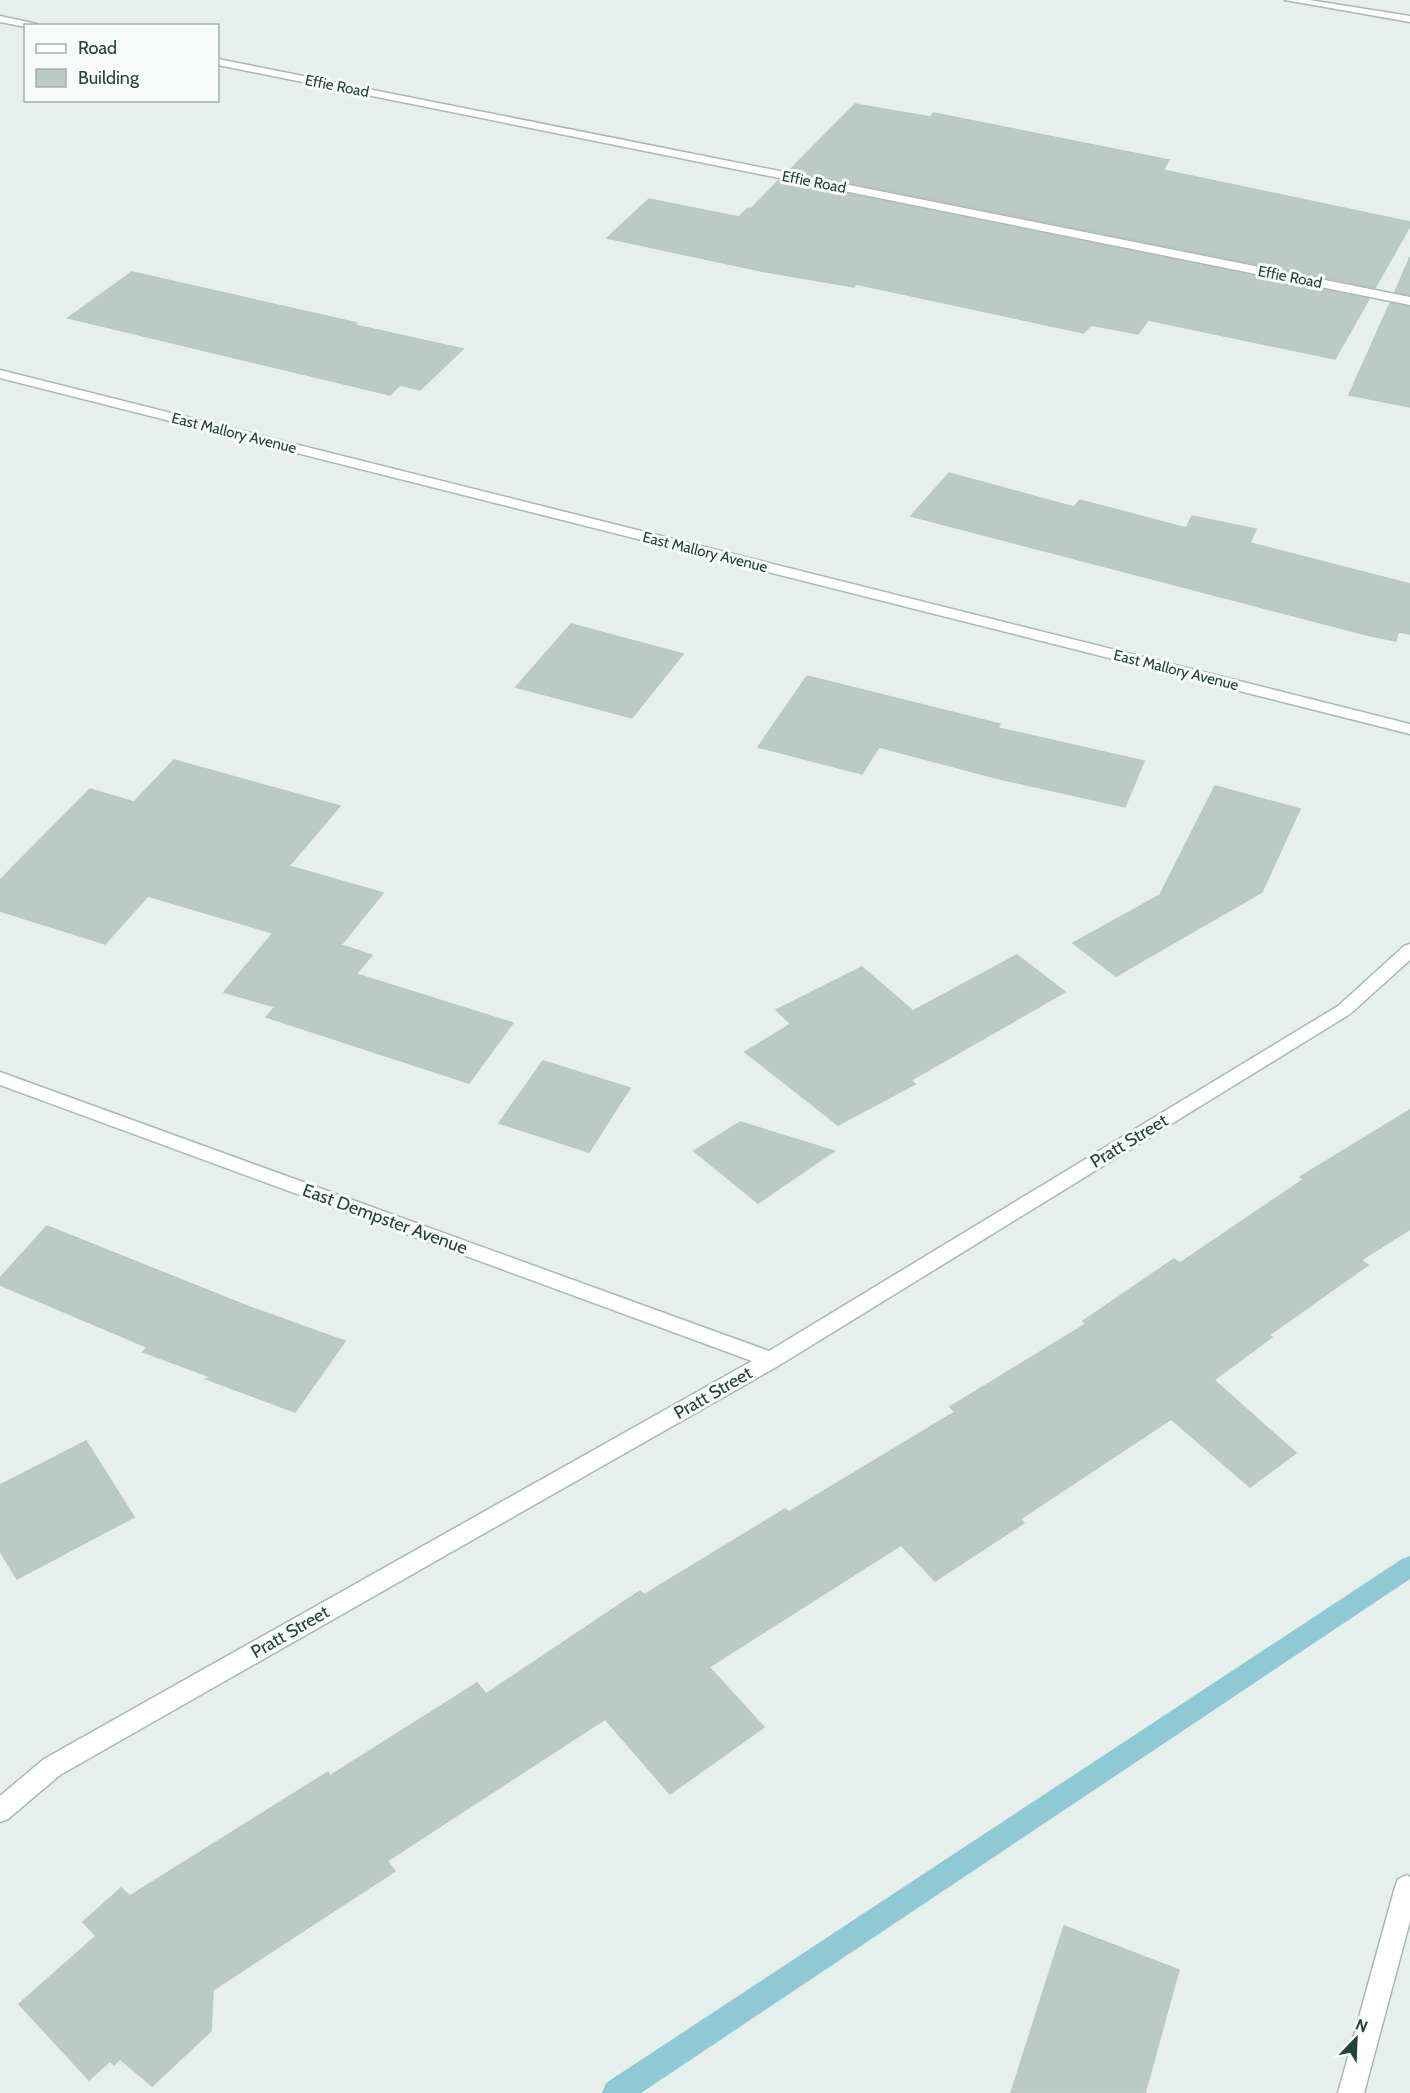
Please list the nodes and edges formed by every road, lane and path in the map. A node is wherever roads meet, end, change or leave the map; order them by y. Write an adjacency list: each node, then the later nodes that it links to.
1 (1290, 0): 3 (street)
2 (0, 19): 4 (street)
3 (1410, 19)
4 (24, 24)
5 (219, 62): 6 (street, Effie Road)
6 (1410, 301)
7 (0, 374): 8 (street, East Mallory Avenue)
8 (1410, 729)
9 (1410, 950): 11 (street, Pratt Street)
10 (0, 1077): 11 (street, East Dempster Avenue)
11 (771, 1360): 12 (street, Pratt Street)
12 (0, 1811)
13 (1407, 1887): 14 (street)
14 (1351, 2093)

